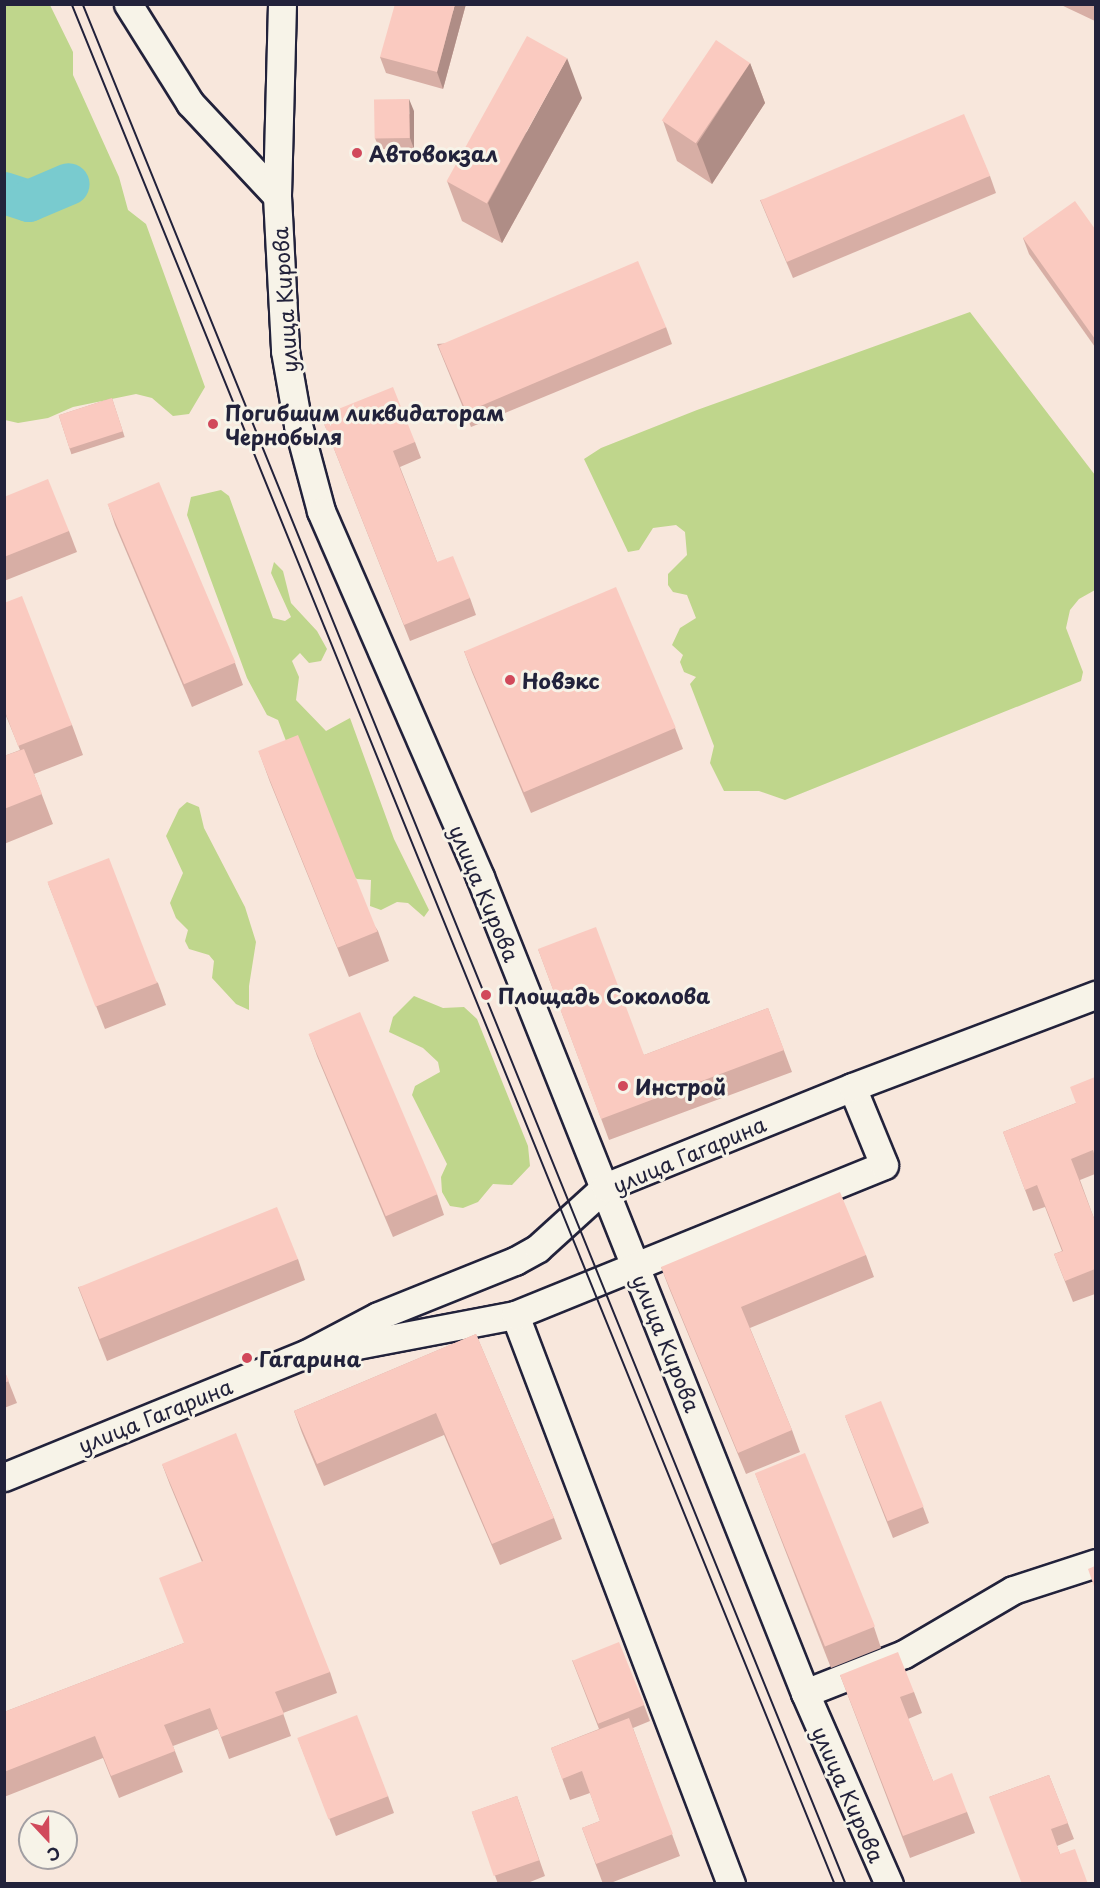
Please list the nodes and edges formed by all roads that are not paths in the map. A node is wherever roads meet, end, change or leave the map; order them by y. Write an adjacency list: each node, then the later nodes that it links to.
1 (128, 4): 3 (street)
2 (282, 4): 3 (street, улица Кирова)
3 (277, 196): 6 (street, улица Кирова)
4 (1095, 995): 5 (street, улица Гагарина)
5 (852, 1086): 6 (street, улица Гагарина); 7 (street, улица Гагарина)
6 (605, 1187): 7 (street, улица Кирова); 9 (street, улица Гагарина)
7 (636, 1266): 8 (street, улица Гагарина); 12 (street, улица Кирова)
8 (515, 1315): 9 (street, улица Гагарина); 13 (street)
9 (306, 1354): 10 (street, улица Гагарина)
10 (4, 1477)
11 (1095, 1563): 12 (street)
12 (805, 1693): 14 (street, улица Кирова)
13 (731, 1884)
14 (889, 1884)

